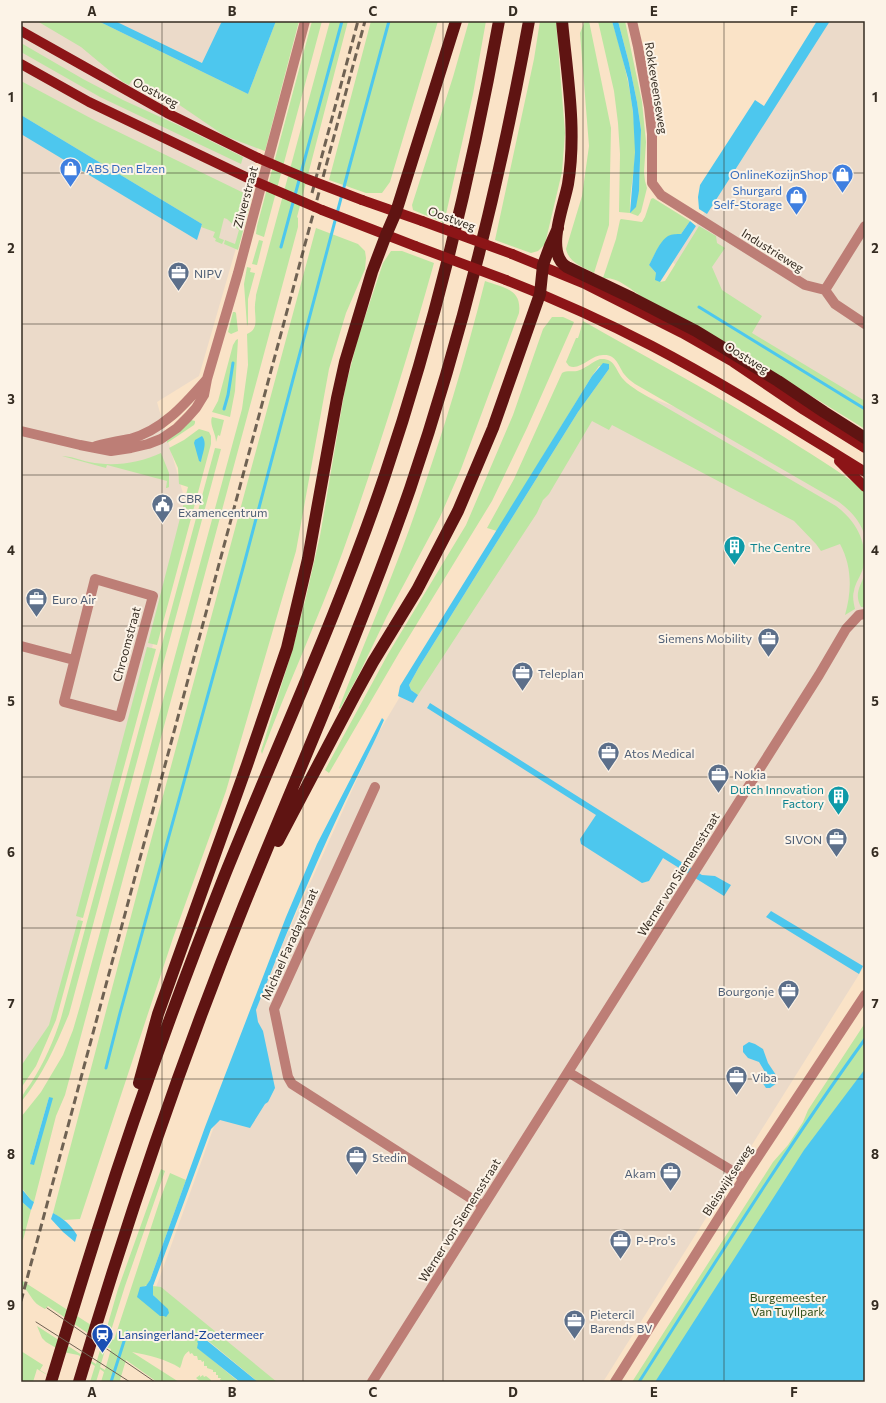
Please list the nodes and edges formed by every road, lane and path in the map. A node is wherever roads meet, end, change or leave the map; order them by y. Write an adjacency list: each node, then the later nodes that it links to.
1 (305, 21): 18 (street, Zilverstraat)
2 (456, 21): 9 (highway)
3 (499, 21): 33 (highway)
4 (529, 21): 28 (highway)
5 (562, 21): 12 (highway)
6 (632, 21): 10 (street, Rokkeveenseweg)
7 (21, 31): 9 (main road, Oostweg, bridge)
8 (21, 64): 13 (main road, bridge)
9 (396, 212): 13 (highway); 14 (main road, Oostweg, bridge)
10 (709, 225): 15 (street, Industrieweg)
11 (865, 226): 15 (street)
12 (558, 228): 14 (highway); 19 (highway)
13 (386, 235): 16 (main road, bridge); 33 (highway)
14 (543, 266): 16 (highway); 21 (main road, Oostweg)
15 (825, 290): 17 (street)
16 (540, 294): 20 (main road); 28 (highway)
17 (865, 324)
18 (21, 431)
19 (865, 438)
20 (826, 448): 22 (main road); 23 (main road)
21 (865, 448)
22 (865, 472)
23 (865, 487)
24 (862, 615): 30 (street, Werner von Siemensstraat)
25 (21, 646): 26 (street)
26 (74, 660): 26 (street, Chroomstraat)
27 (375, 787): 32 (street, Michael Faradaystraat)
28 (244, 905): 35 (highway)
29 (865, 995): 31 (street, Bleiswijkseweg)
30 (568, 1072): 31 (street); 32 (street, Werner von Siemensstraat)
31 (744, 1178): 37 (street, Bleiswijkseweg)
32 (483, 1206): 36 (street, Werner von Siemensstraat)
33 (100, 1221): 34 (highway)
34 (51, 1382)
35 (79, 1382)
36 (372, 1382)
37 (615, 1382)

